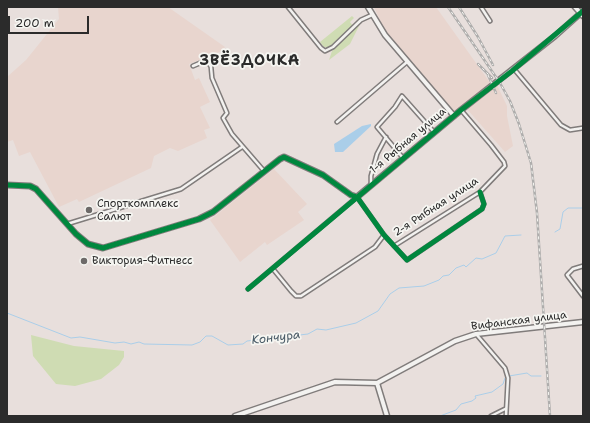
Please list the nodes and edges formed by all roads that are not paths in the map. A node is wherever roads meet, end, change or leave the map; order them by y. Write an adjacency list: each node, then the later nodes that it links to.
1 (288, 7): 6 (street)
2 (368, 7): 6 (street)
3 (481, 7): 7 (street)
4 (575, 7): 5 (street)
5 (582, 14): 10 (street, 1-я Рыбная улица)
6 (372, 15): 8 (street)
7 (490, 21)
8 (407, 62): 12 (street); 13 (street)
9 (193, 66): 17 (street)
10 (514, 69): 11 (street, 1-я Рыбная улица); 14 (street)
11 (461, 110): 12 (street, 1-я Рыбная улица); 22 (street, 2-я Рыбная улица)
12 (454, 116): 15 (street, 1-я Рыбная улица)
13 (337, 122)
14 (583, 128)
15 (434, 133): 16 (street); 18 (street, 1-я Рыбная улица)
16 (386, 137): 18 (street); 20 (street)
17 (242, 147): 19 (street); 24 (street)
18 (404, 158): 20 (street, 1-я Рыбная улица)
19 (264, 172): 23 (street); 24 (street)
20 (372, 184): 23 (street, 1-я Рыбная улица)
21 (7, 185): 24 (street)
22 (480, 192): 26 (street, 2-я Рыбная улица); 26 (street)
23 (357, 197): 25 (street); 28 (street, 1-я Рыбная улица)
24 (67, 224)
25 (384, 235): 26 (street); 28 (street, 2-я Рыбная улица)
26 (394, 246)
27 (583, 266): 30 (street)
28 (272, 269): 29 (street, 1-я Рыбная улица)
29 (248, 290)
30 (583, 296)
31 (583, 322): 32 (street, Вифанская улица)
32 (476, 334): 33 (street, Вифанская улица); 34 (street)
33 (377, 383): 35 (street, Вифанская улица); 36 (street)
34 (506, 409): 37 (street); 38 (street)
35 (235, 416)
36 (387, 416)
37 (491, 416)
38 (506, 416)

